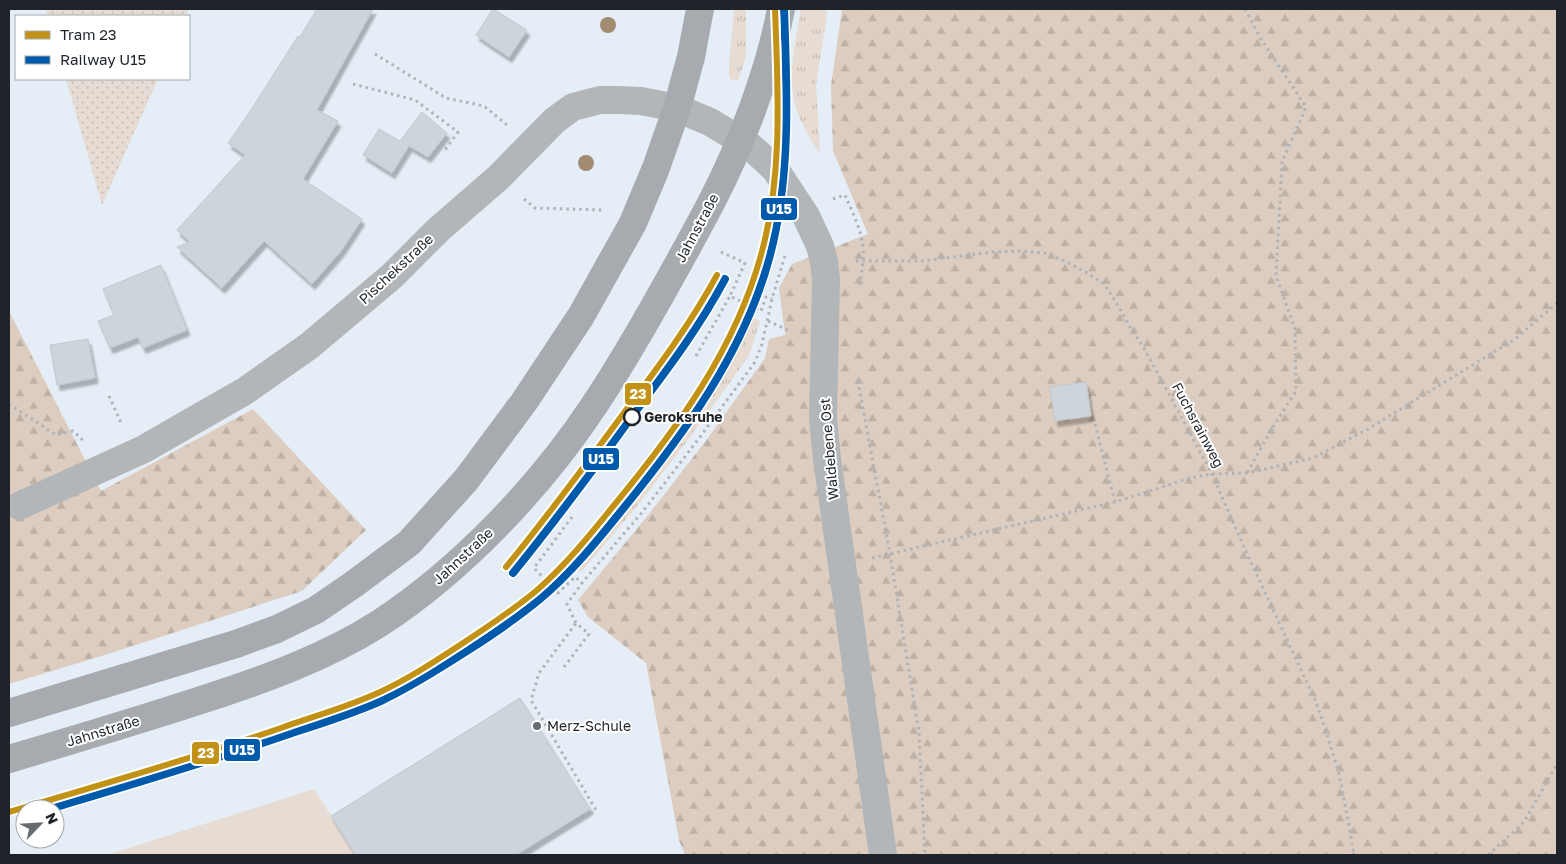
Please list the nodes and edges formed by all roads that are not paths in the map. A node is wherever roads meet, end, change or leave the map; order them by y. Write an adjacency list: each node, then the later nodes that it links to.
1 (700, 9): 3 (main road)
2 (781, 9): 4 (main road)
3 (678, 108): 4 (street, Waldebene Ost); 5 (street, Pischekstraße); 6 (main road)
4 (740, 140): 7 (main road, Jahnstraße); 8 (street, Waldebene Ost)
5 (19, 506)
6 (9, 714)
7 (9, 759)
8 (883, 855)

